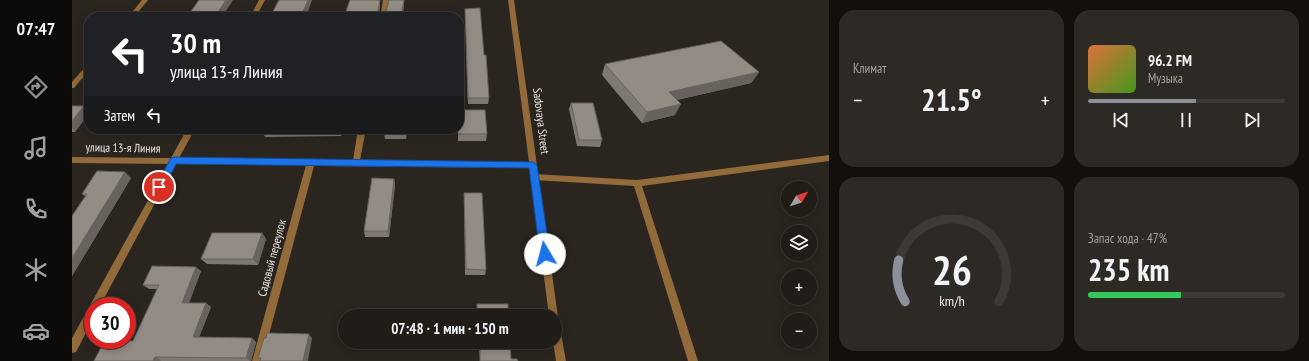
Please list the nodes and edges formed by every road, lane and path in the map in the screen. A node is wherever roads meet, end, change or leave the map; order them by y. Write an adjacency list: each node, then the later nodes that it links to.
1 (145, 0): 5 (street)
2 (262, 0): 6 (street)
3 (386, 0): 7 (street)
4 (511, 0): 17 (street, Sadovaya Street)
5 (134, 12)
6 (256, 12)
7 (384, 12)
8 (84, 72): 9 (street)
9 (72, 86)
10 (188, 134): 14 (street)
11 (361, 134): 16 (street)
12 (829, 158): 19 (street)
13 (72, 160): 14 (street, улица 13-я Линия)
14 (174, 161): 15 (street, улица 13-я Линия); 20 (street)
15 (311, 162): 16 (street, улица 13-я Линия); 25 (street, Садовый переулок)
16 (356, 163): 17 (street, улица 13-я Линия)
17 (533, 165): 18 (street, Sadovaya Street)
18 (534, 177): 19 (street); 21 (street, Sadovaya Street)
19 (637, 182): 27 (street)
20 (100, 297)
21 (553, 309)
22 (84, 326): 23 (street)
23 (72, 348)
24 (559, 349): 26 (street)
25 (257, 361)
26 (561, 361)
27 (693, 361)

